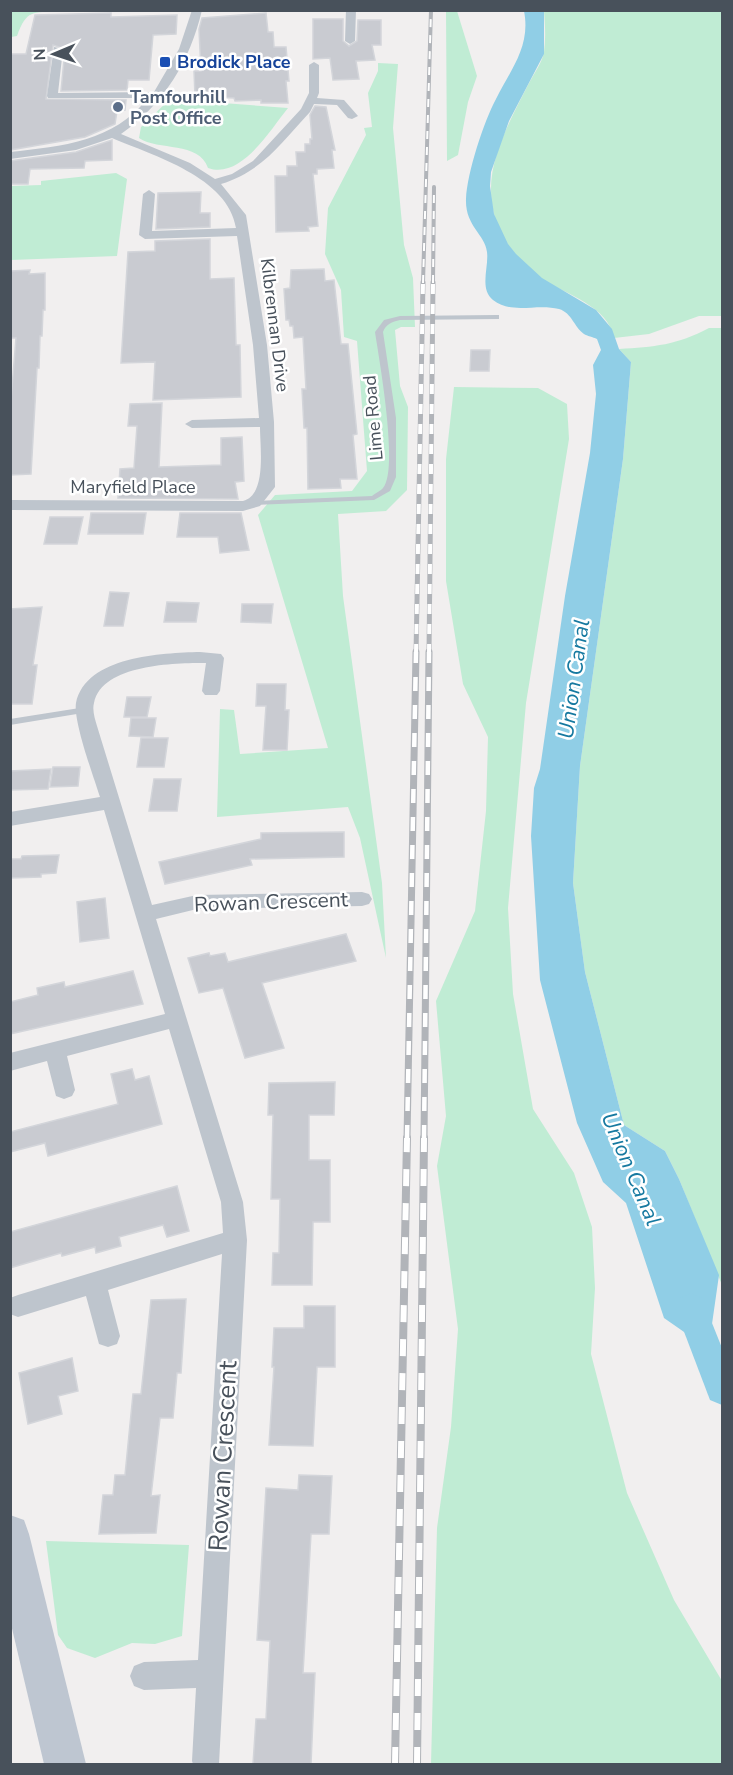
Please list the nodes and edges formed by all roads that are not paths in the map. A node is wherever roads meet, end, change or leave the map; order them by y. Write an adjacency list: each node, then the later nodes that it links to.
1 (197, 10): 6 (street)
2 (351, 10): 3 (street)
3 (350, 41)
4 (58, 50): 6 (street)
5 (314, 65): 7 (street)
6 (157, 95): 9 (street)
7 (312, 101): 8 (street); 11 (street)
8 (352, 116)
9 (112, 134): 10 (street); 11 (street, Kilbrennan Drive)
10 (10, 156)
11 (214, 183): 13 (street, Kilbrennan Drive)
12 (149, 194): 13 (street, Kilbrennan Drive)
13 (242, 232): 15 (street, Kilbrennan Drive)
14 (496, 317): 17 (lane, Lime Road)
15 (267, 422): 16 (street, Kilbrennan Drive); 17 (street, Kilbrennan Drive)
16 (192, 424)
17 (255, 503): 18 (street, Maryfield Place)
18 (10, 505)
19 (211, 691): 20 (street)
20 (86, 710): 21 (lane); 22 (street, Rowan Crescent)
21 (10, 722)
22 (111, 802): 23 (street); 25 (street, Rowan Crescent)
23 (10, 819)
24 (362, 899): 25 (street, Rowan Crescent)
25 (145, 914): 26 (street, Rowan Crescent)
26 (177, 1019): 27 (street); 30 (street, Rowan Crescent)
27 (55, 1051): 28 (street); 29 (street)
28 (10, 1062)
29 (64, 1090)
30 (235, 1240): 31 (street); 35 (street, Rowan Crescent)
31 (94, 1283): 32 (street); 33 (street)
32 (18, 1306)
33 (108, 1336)
34 (10, 1534): 38 (main road)
35 (211, 1673): 36 (street); 37 (street, Rowan Crescent)
36 (144, 1676)
37 (206, 1761)
38 (65, 1764)

